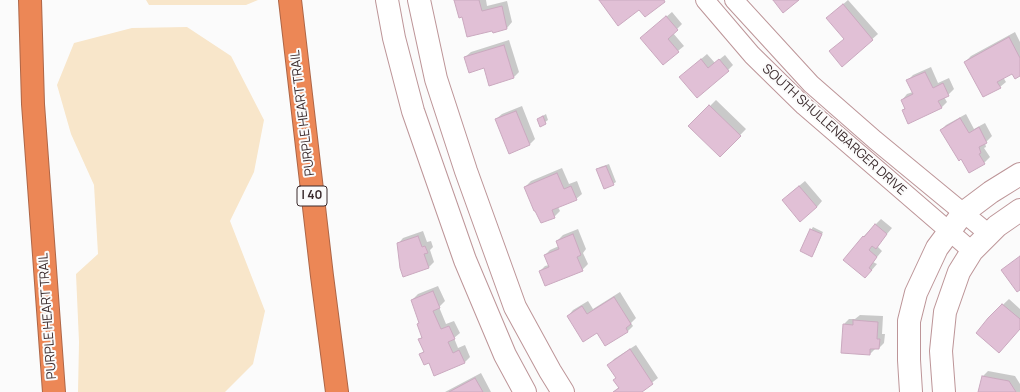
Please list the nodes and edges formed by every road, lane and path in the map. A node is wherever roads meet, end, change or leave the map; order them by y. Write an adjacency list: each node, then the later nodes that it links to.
1 (30, 0): 13 (highway, PURPLE HEART TRAIL)
2 (290, 0): 14 (highway, PURPLE HEART TRAIL / I 40)
3 (387, 0): 15 (street)
4 (419, 0): 16 (street)
5 (706, 0): 10 (street, SOUTH SHULLENBARGER DRIVE)
6 (734, 0): 9 (street, SOUTH SHULLENBARGER DRIVE)
7 (1020, 174): 9 (street)
8 (1020, 210): 11 (street)
9 (962, 212): 10 (street); 11 (street, SOUTH SHULLENBARGER DRIVE)
10 (949, 232): 12 (street, SOUTH SHULLENBARGER DRIVE); 17 (street)
11 (989, 234): 12 (street)
12 (972, 251): 18 (street)
13 (54, 392)
14 (337, 392)
15 (525, 392)
16 (563, 392)
17 (911, 392)
18 (944, 392)

